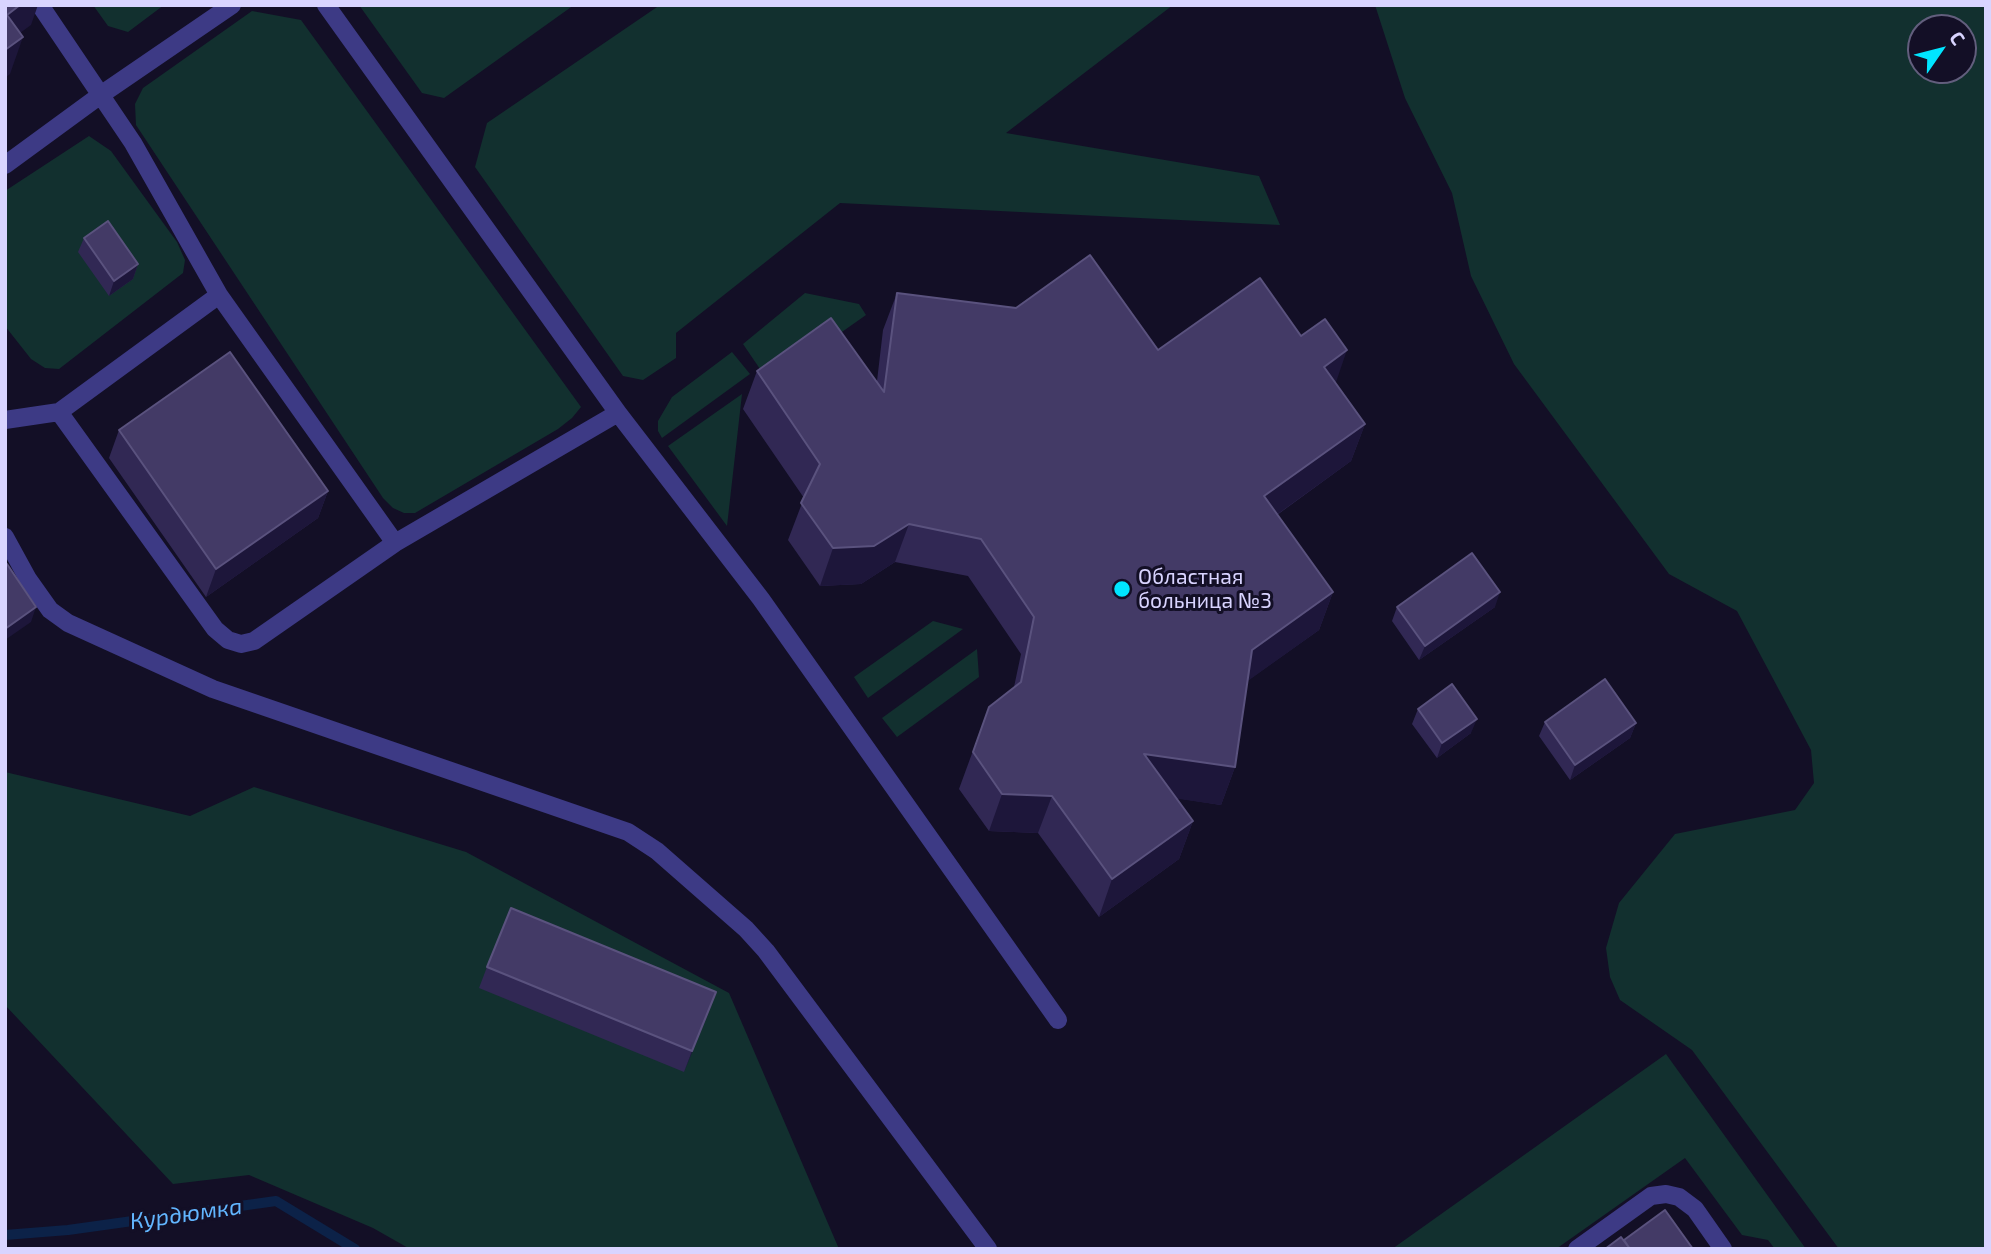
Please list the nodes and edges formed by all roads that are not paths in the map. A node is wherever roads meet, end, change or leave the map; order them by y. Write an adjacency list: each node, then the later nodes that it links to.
1 (40, 5): 4 (lane)
2 (232, 5): 4 (lane)
3 (326, 5): 8 (lane)
4 (102, 94): 5 (lane); 6 (lane)
5 (5, 165)
6 (219, 295): 7 (lane); 11 (lane)
7 (58, 412): 9 (lane); 11 (lane)
8 (618, 413): 11 (lane); 12 (lane)
9 (5, 420)
10 (5, 537): 13 (lane)
11 (395, 542)
12 (1058, 1020)
13 (988, 1249)
14 (1577, 1249): 15 (lane)
15 (1723, 1249)

